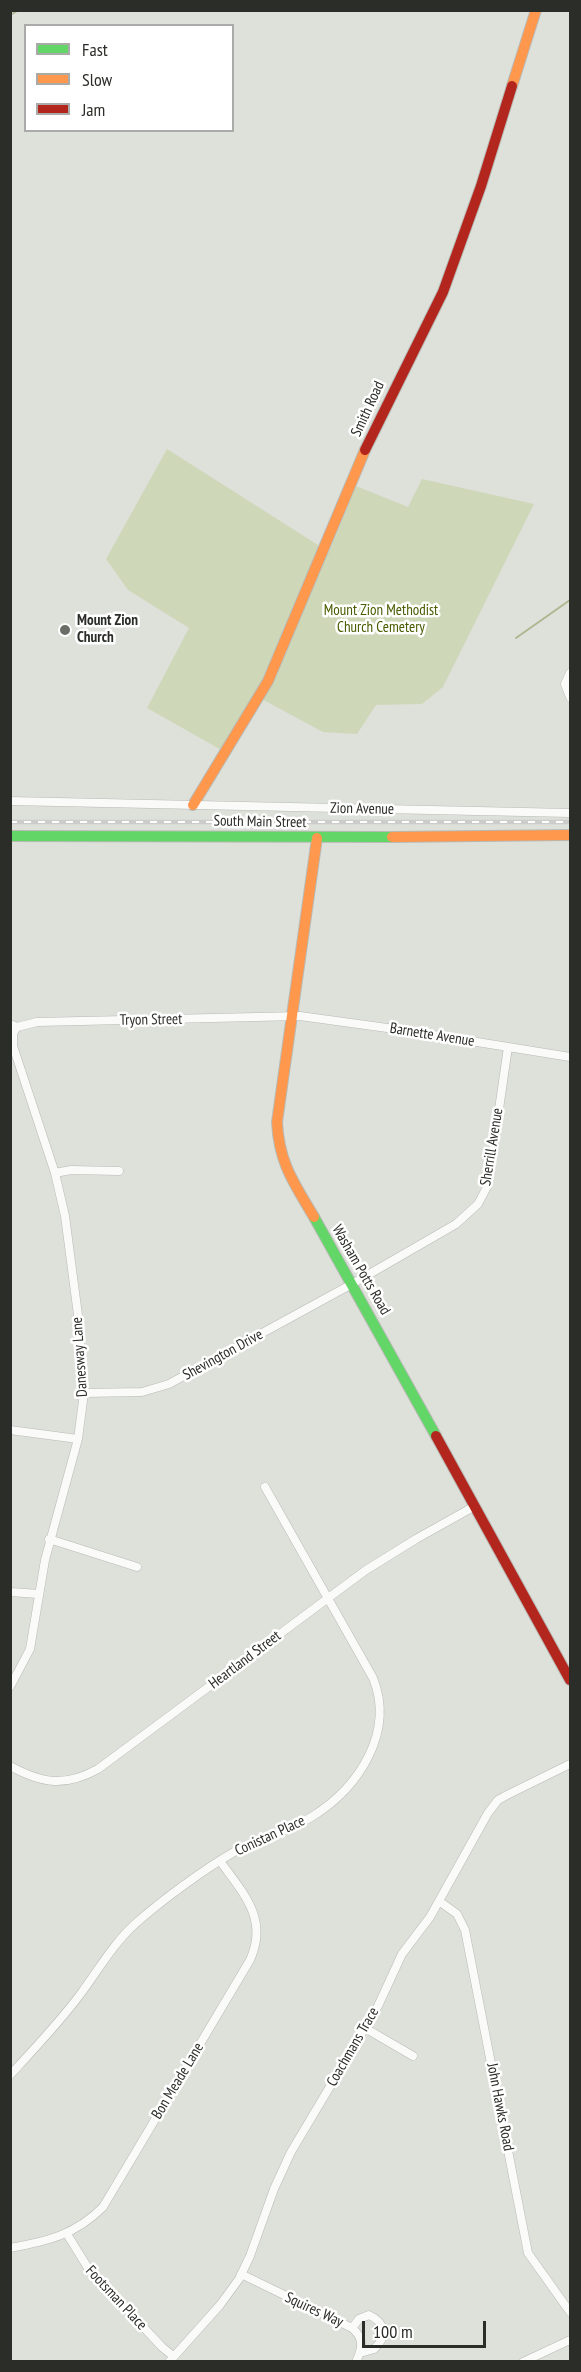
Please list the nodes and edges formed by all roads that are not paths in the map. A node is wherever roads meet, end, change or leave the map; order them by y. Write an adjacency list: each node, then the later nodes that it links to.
1 (536, 10): 5 (street, Smith Road)
2 (570, 673): 3 (street)
3 (570, 697)
4 (10, 801): 5 (street, Zion Avenue)
5 (193, 805): 6 (street, Zion Avenue)
6 (570, 813)
7 (570, 835): 9 (street, South Main Street)
8 (10, 836): 9 (street, South Main Street)
9 (318, 838): 10 (street, Washam Potts Road)
10 (292, 1016): 11 (street, Tryon Street); 12 (street, Barnette Avenue); 16 (street, Washam Potts Road)
11 (14, 1025): 15 (street, Danesway Lane)
12 (508, 1047): 13 (street, Barnette Avenue); 16 (street, Sherrill Avenue)
13 (570, 1057)
14 (119, 1171): 15 (street)
15 (55, 1173): 17 (street, Danesway Lane)
16 (352, 1284): 17 (street, Shevington Drive); 21 (street, Washam Potts Road)
17 (84, 1393): 19 (street, Danesway Lane)
18 (10, 1430): 19 (street)
19 (78, 1439): 22 (street, Danesway Lane)
20 (265, 1487): 26 (street, Conistan Place)
21 (475, 1506): 26 (street, Heartland Street); 27 (street, Washam Potts Road)
22 (49, 1539): 23 (street); 25 (street, Danesway Lane)
23 (137, 1567)
24 (10, 1592): 25 (street)
25 (39, 1594): 28 (street, Danesway Lane)
26 (328, 1598): 30 (street, Heartland Street); 31 (street, Conistan Place)
27 (570, 1680)
28 (10, 1687)
29 (570, 1764): 32 (street, Coachmans Trace)
30 (10, 1766)
31 (220, 1861): 35 (street, Conistan Place); 36 (street, Bon Meade Lane)
32 (439, 1901): 33 (street, Coachmans Trace); 39 (street, John Hawks Road)
33 (365, 2028): 34 (street); 38 (street, Coachmans Trace)
34 (413, 2056)
35 (10, 2075)
36 (67, 2234): 37 (street, Bon Meade Lane); 43 (street, Footsman Place)
37 (10, 2248)
38 (242, 2274): 40 (street, Squires Way); 43 (street, Coachmans Trace)
39 (570, 2312)
40 (352, 2328): 42 (street, Squires Way); 42 (street)
41 (570, 2340): 45 (street)
42 (360, 2352): 44 (street)
43 (171, 2359)
44 (356, 2361)
45 (523, 2361)

